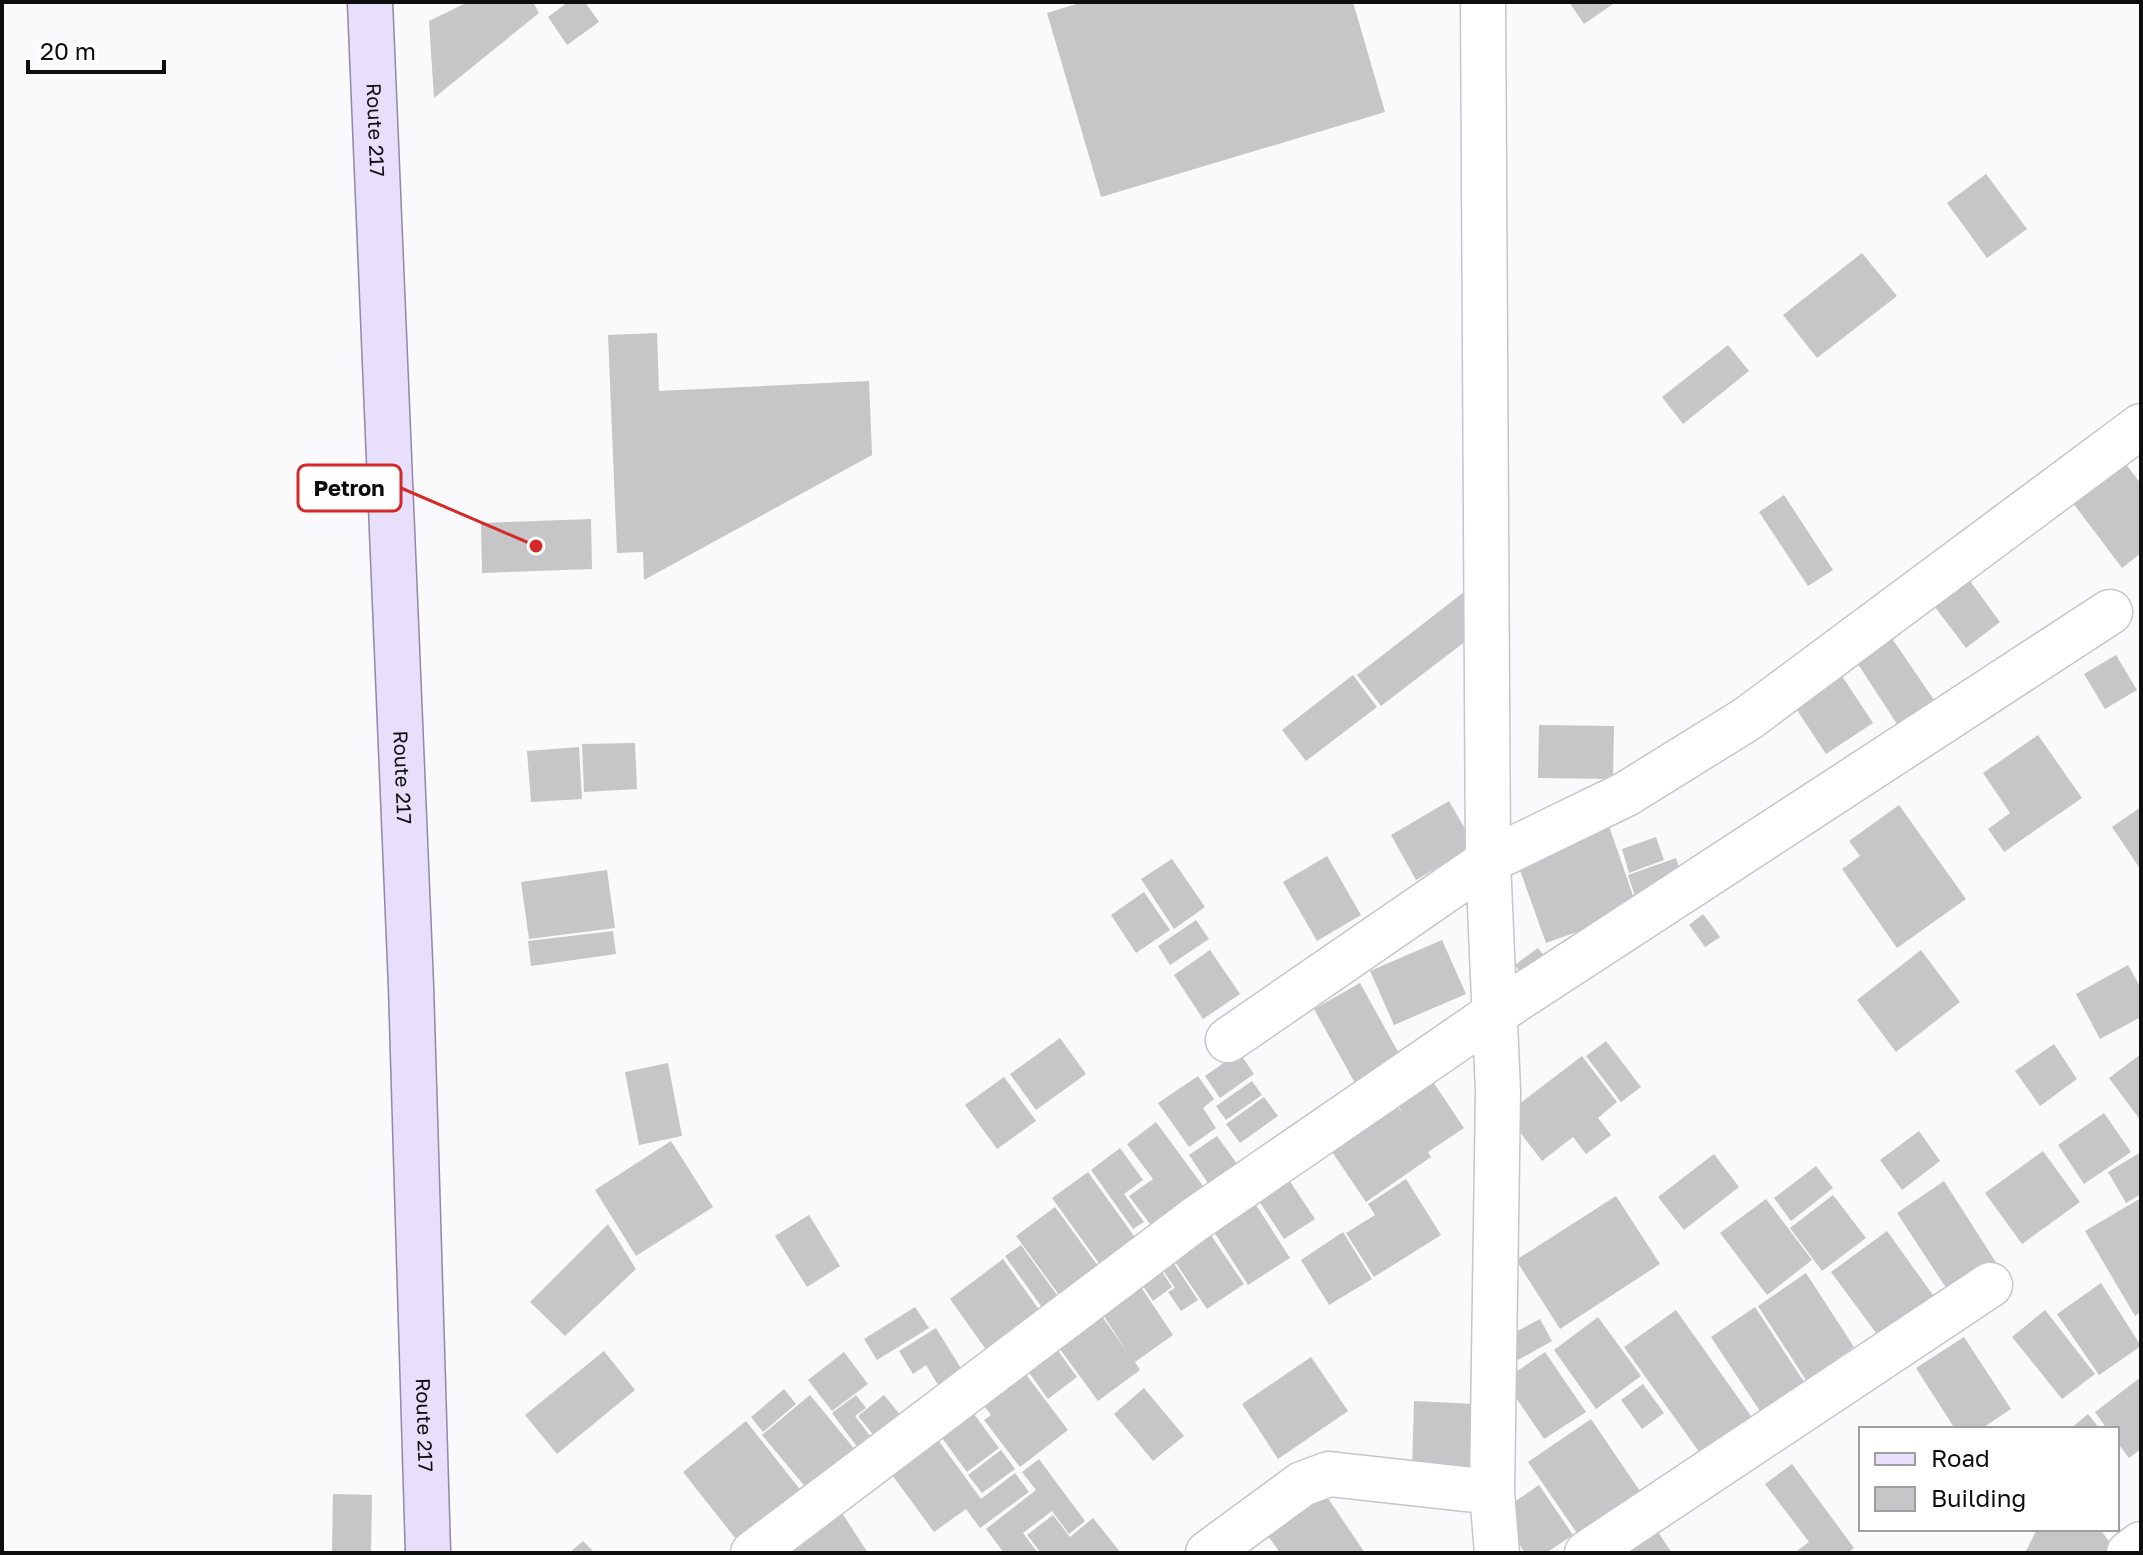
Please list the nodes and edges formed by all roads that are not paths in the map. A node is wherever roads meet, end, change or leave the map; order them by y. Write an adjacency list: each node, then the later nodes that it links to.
1 (370, 2): 11 (main road, Route 217)
2 (1483, 2): 5 (street)
3 (2141, 426): 5 (street)
4 (2110, 612): 6 (street)
5 (1488, 861): 6 (street); 7 (street)
6 (1494, 1014): 9 (street); 12 (street)
7 (1228, 1040)
8 (1990, 1285): 15 (street)
9 (1492, 1492): 13 (street); 14 (street)
10 (2141, 1544): 16 (street)
11 (428, 1553)
12 (753, 1553)
13 (1208, 1553)
14 (1497, 1553)
15 (1587, 1553)
16 (2129, 1553)

